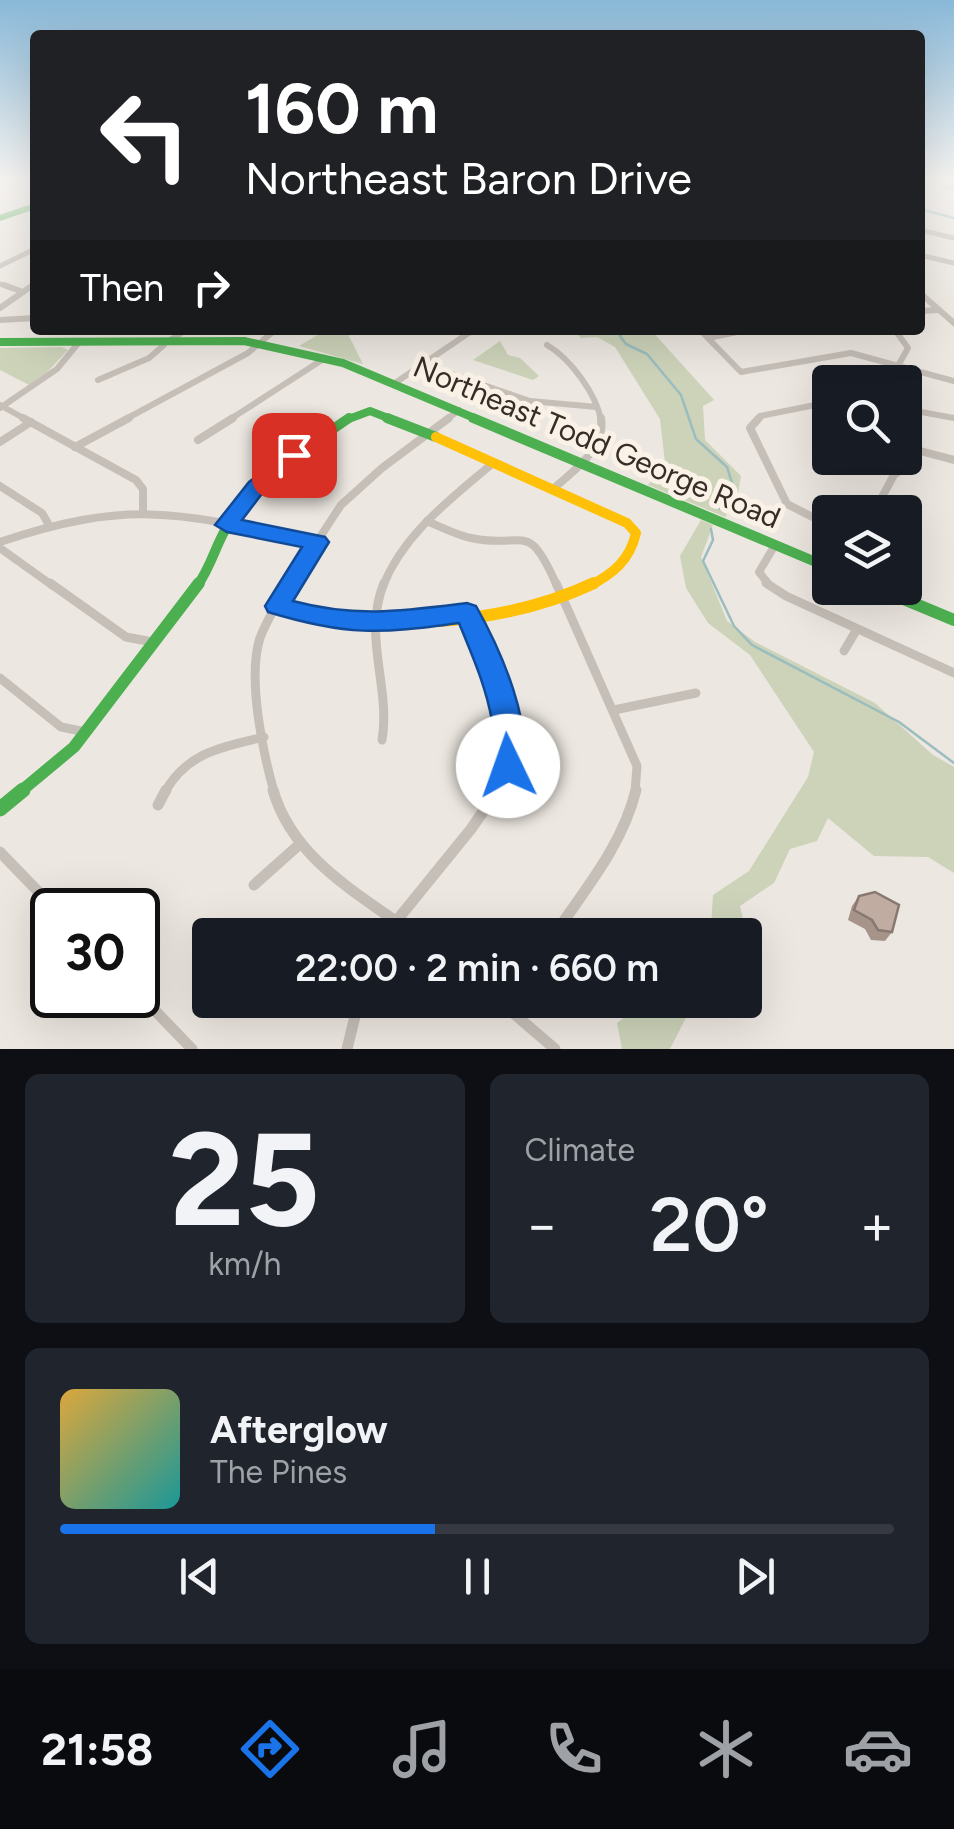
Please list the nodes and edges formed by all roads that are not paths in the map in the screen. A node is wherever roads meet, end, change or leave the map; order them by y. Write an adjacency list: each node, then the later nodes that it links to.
1 (925, 231): 2 (street)
2 (954, 238)
3 (30, 251): 8 (street)
4 (925, 256): 5 (street)
5 (930, 257): 6 (street); 7 (street)
6 (925, 263)
7 (954, 263)
8 (0, 266)
9 (0, 284): 11 (street)
10 (30, 287): 11 (street)
11 (22, 292): 13 (street)
12 (925, 298): 14 (street)
13 (0, 308)
14 (938, 310): 15 (street); 18 (street)
15 (925, 311)
16 (30, 318): 17 (street)
17 (0, 320)
18 (954, 322)
19 (179, 335): 26 (street)
20 (269, 335): 29 (street)
21 (466, 335): 32 (street)
22 (705, 335): 25 (street)
23 (723, 335): 25 (street)
24 (899, 335): 33 (street)
25 (708, 338): 33 (street)
26 (167, 343): 27 (street, Northeast Todd George Road); 29 (street, Northeast Todd George Road); 34 (street)
27 (78, 344): 28 (street, Northeast Todd George Road); 38 (street)
28 (0, 345)
29 (257, 345): 31 (street, Northeast Todd George Road); 47 (street)
30 (546, 345): 39 (street)
31 (325, 358): 36 (street, Northeast Todd George Road); 45 (street)
32 (424, 364): 36 (street); 39 (street)
33 (900, 364): 35 (street)
34 (98, 380)
35 (954, 381)
36 (395, 383): 40 (street, Northeast Todd George Road)
37 (812, 406): 55 (street)
38 (1, 407): 43 (street)
39 (597, 407): 50 (street)
40 (459, 410): 44 (street); 50 (street, Northeast Todd George Road)
41 (922, 412): 42 (street)
42 (954, 418)
43 (31, 422): 46 (street); 47 (street)
44 (430, 434): 51 (street); 58 (street); 59 (street)
45 (198, 440)
46 (0, 442)
47 (75, 446): 54 (street)
48 (922, 452): 49 (street)
49 (954, 460)
50 (582, 462): 53 (street); 61 (street, Northeast Todd George Road)
51 (493, 463): 53 (street); 56 (street)
52 (0, 486): 57 (street)
53 (552, 490): 63 (street)
54 (143, 512): 57 (street); 58 (street)
55 (812, 518)
56 (426, 521): 63 (street); 68 (street)
57 (49, 525): 60 (street)
58 (227, 525): 59 (street); 70 (street)
59 (317, 542): 65 (street)
60 (0, 545): 70 (street)
61 (775, 545): 62 (street, Northeast Todd George Road); 69 (street)
62 (812, 560)
63 (560, 594): 66 (street); 75 (street)
64 (918, 605): 67 (street)
65 (277, 606): 68 (street); 77 (street)
66 (467, 612): 68 (street); 86 (street)
67 (954, 620)
68 (376, 624): 78 (street)
69 (858, 629): 71 (street); 72 (street)
70 (153, 642): 76 (street)
71 (844, 651)
72 (954, 672)
73 (0, 678): 76 (street)
74 (696, 693): 75 (street)
75 (614, 710): 87 (street)
76 (86, 732): 80 (street)
77 (264, 737): 79 (street); 81 (street)
78 (382, 740)
79 (158, 805)
80 (0, 808)
81 (301, 843): 83 (street); 85 (street)
82 (0, 852): 84 (street)
83 (254, 884)
84 (35, 888)
85 (394, 918)
86 (398, 918)
87 (565, 918)
88 (160, 1016): 91 (street)
89 (355, 1018): 92 (street)
90 (522, 1018): 93 (street)
91 (192, 1049)
92 (348, 1049)
93 (555, 1049)

